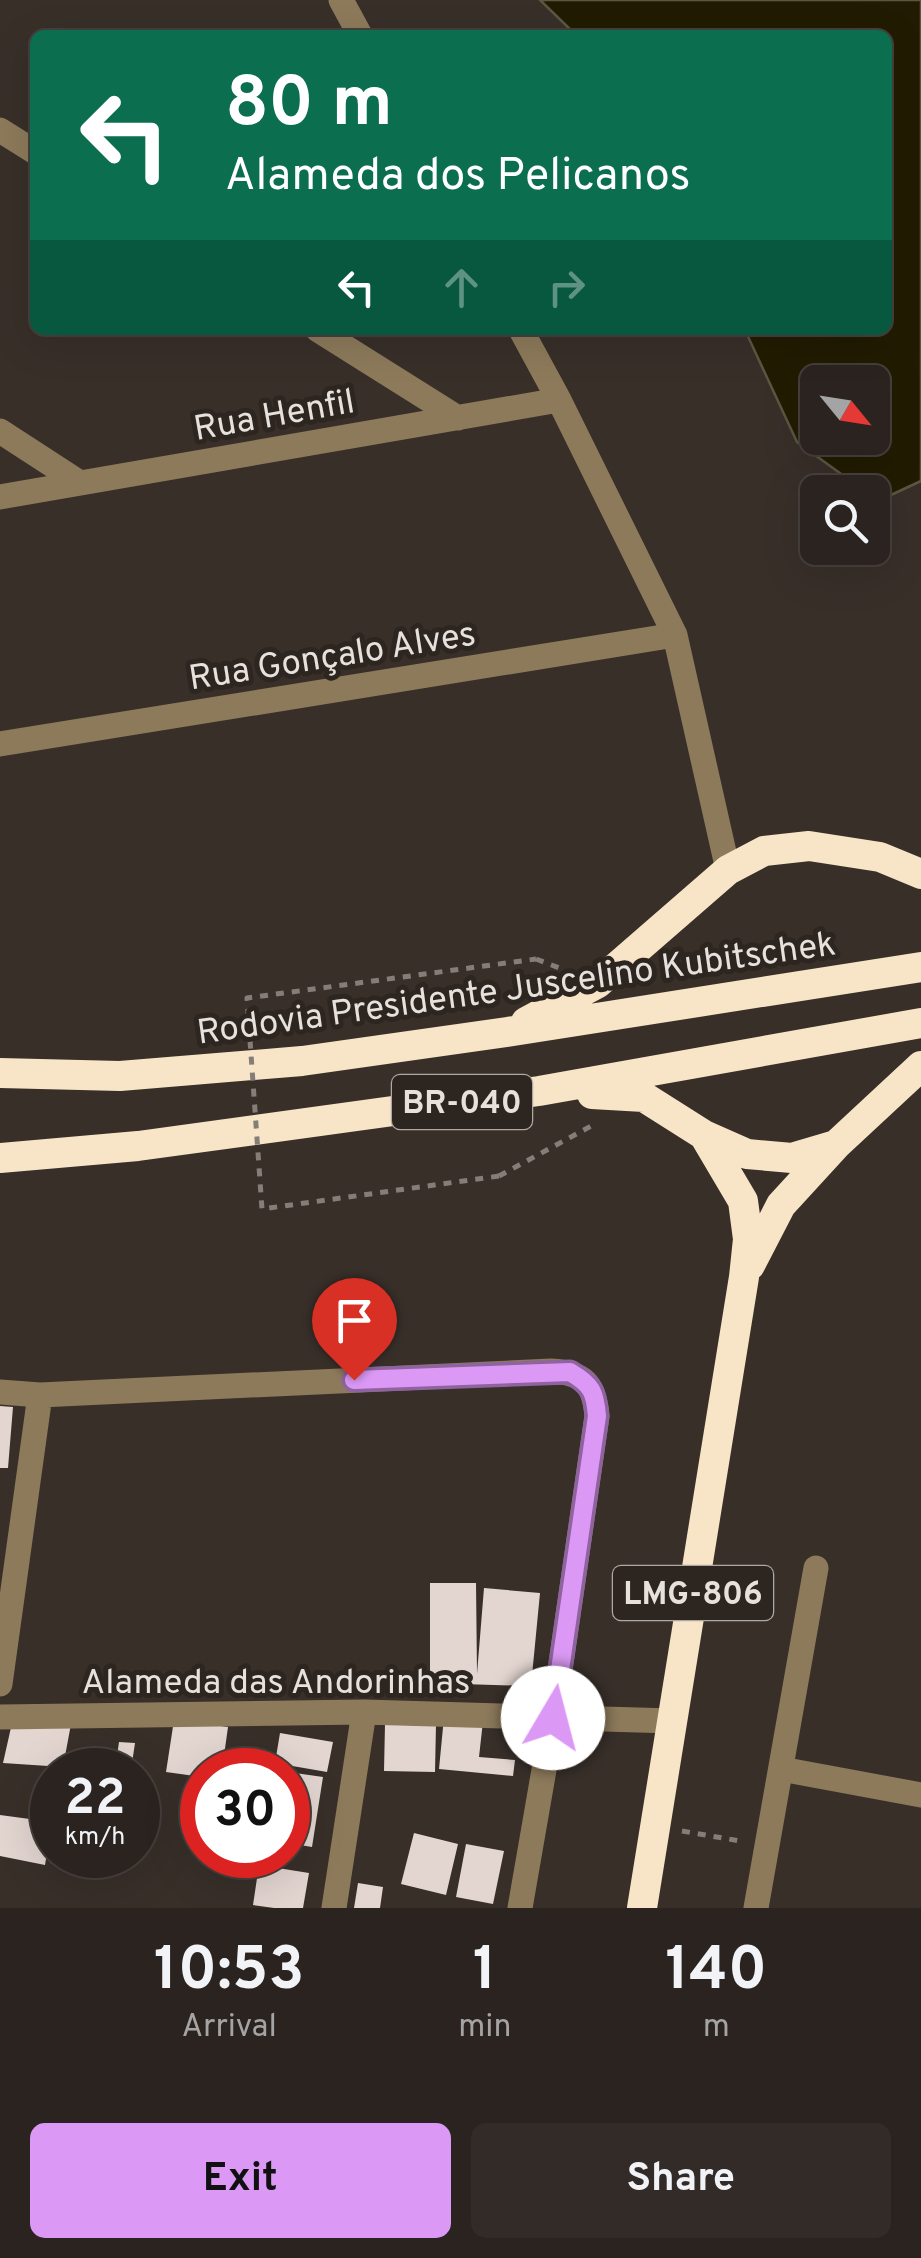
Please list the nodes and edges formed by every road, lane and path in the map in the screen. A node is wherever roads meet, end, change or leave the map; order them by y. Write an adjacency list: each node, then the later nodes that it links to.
1 (339, 3): 2 (street)
2 (357, 30)
3 (0, 130): 4 (street)
4 (30, 149)
5 (326, 335): 8 (street)
6 (524, 335): 7 (street)
7 (559, 400): 8 (street, Rua Henfil); 12 (street)
8 (458, 418): 10 (street, Rua Henfil)
9 (0, 431): 10 (street)
10 (80, 483): 11 (street, Rua Henfil)
11 (0, 497)
12 (675, 635): 13 (street, Rua Gonçalo Alves); 14 (street)
13 (0, 744)
14 (728, 870): 15 (highway); 19 (highway)
15 (921, 874)
16 (536, 959): 23 (path, bridge)
17 (921, 967): 19 (highway, Rodovia Presidente Juscelino Kubitschek / BR-040)
18 (921, 1023): 22 (highway, BR-040)
19 (507, 1032): 21 (highway, Rodovia Presidente Juscelino Kubitschek / BR-040)
20 (921, 1066): 25 (highway)
21 (0, 1073)
22 (539, 1091): 24 (highway); 26 (highway, BR-040)
23 (596, 1123)
24 (704, 1135): 25 (highway); 27 (highway, LMG-806)
25 (836, 1145): 27 (highway, LMG-806)
26 (0, 1158)
27 (744, 1277): 35 (highway, LMG-806)
28 (0, 1392): 29 (street)
29 (40, 1394): 31 (street); 34 (street)
30 (816, 1568): 36 (street)
31 (0, 1684)
32 (364, 1712): 33 (street, Alameda das Andorinhas); 34 (street, Alameda das Andorinhas); 40 (street)
33 (0, 1717)
34 (553, 1718): 35 (street, Alameda das Andorinhas); 41 (street)
35 (673, 1721): 38 (highway, LMG-806)
36 (781, 1768): 37 (street); 39 (street)
37 (921, 1794)
38 (656, 1826): 39 (path); 42 (highway, LMG-806)
39 (767, 1846): 43 (street)
40 (334, 1908)
41 (520, 1908)
42 (642, 1908)
43 (756, 1908)

